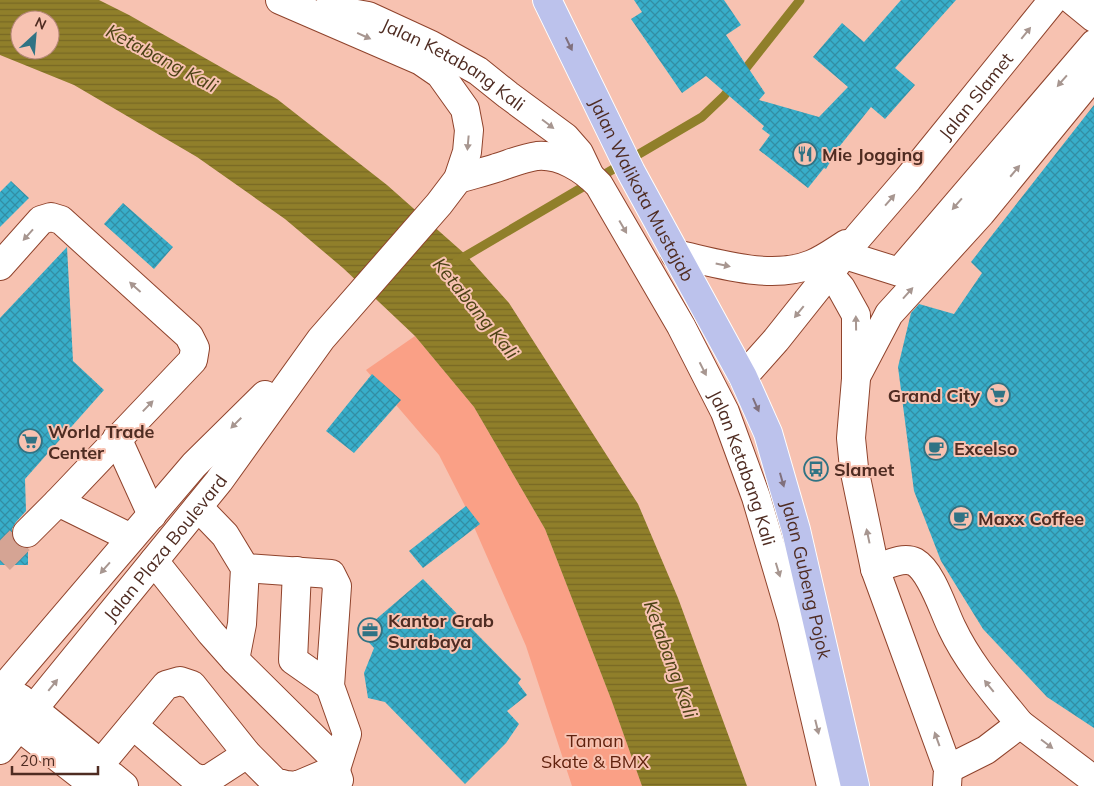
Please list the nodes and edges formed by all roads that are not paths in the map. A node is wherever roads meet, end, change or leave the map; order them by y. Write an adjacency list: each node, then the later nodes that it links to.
1 (1053, 0): 11 (street, Jalan Slamet, one-way to 1)
2 (1072, 0): 5 (street)
3 (283, 1): 8 (street, Jalan Ketabang Kali, one-way to 8); 9 (street, Jalan Ketabang Kali, one-way to 9)
4 (553, 2): 10 (main road, Jalan Walikota Mustajab, one-way to 10)
5 (1094, 18)
6 (1094, 44): 11 (street, one-way to 11)
7 (1094, 75): 15 (street, one-way to 7)
8 (458, 179): 9 (street, Jalan Ketabang Kali); 13 (street, Jalan Plaza Boulevard)
9 (594, 180): 39 (street, Jalan Ketabang Kali, one-way to 39)
10 (675, 254): 11 (street, Jalan Slamet, one-way to 11); 14 (main road, Jalan Walikota Mustajab)
11 (844, 255): 14 (street, Jalan Slamet, one-way to 14); 15 (street, one-way to 11)
12 (0, 266): 16 (street, one-way to 12)
13 (321, 340): 18 (street, Jalan Plaza Boulevard); 19 (street, Jalan Plaza Boulevard, one-way to 19)
14 (743, 377): 40 (main road, Jalan Gubeng Pojok, one-way to 40)
15 (856, 379): 24 (street, one-way to 15)
16 (117, 438): 17 (street); 19 (street)
17 (58, 502): 20 (street); 21 (street)
18 (198, 507): 22 (street, Jalan Plaza Boulevard); 23 (street)
19 (152, 515): 21 (street, Jalan Plaza Boulevard)
20 (27, 532)
21 (132, 538): 28 (street, Jalan Plaza Boulevard, one-way to 28)
22 (154, 561): 26 (street); 28 (street, Jalan Plaza Boulevard, one-way to 22)
23 (245, 568): 25 (street); 26 (street)
24 (875, 569): 29 (street, one-way to 24); 35 (street, one-way to 24)
25 (297, 571): 27 (street); 27 (street)
26 (235, 660): 34 (street)
27 (330, 686): 34 (street)
28 (11, 705): 31 (street, Jalan Plaza Boulevard); 33 (street)
29 (1020, 724): 35 (street); 36 (street, one-way to 36)
30 (133, 725): 32 (street); 33 (street); 37 (street)
31 (0, 750)
32 (247, 754): 34 (street); 37 (street)
33 (94, 772): 38 (street)
34 (338, 777)
35 (947, 778)
36 (1094, 780)
37 (198, 783)
38 (124, 786)
39 (831, 786)
40 (855, 786)

